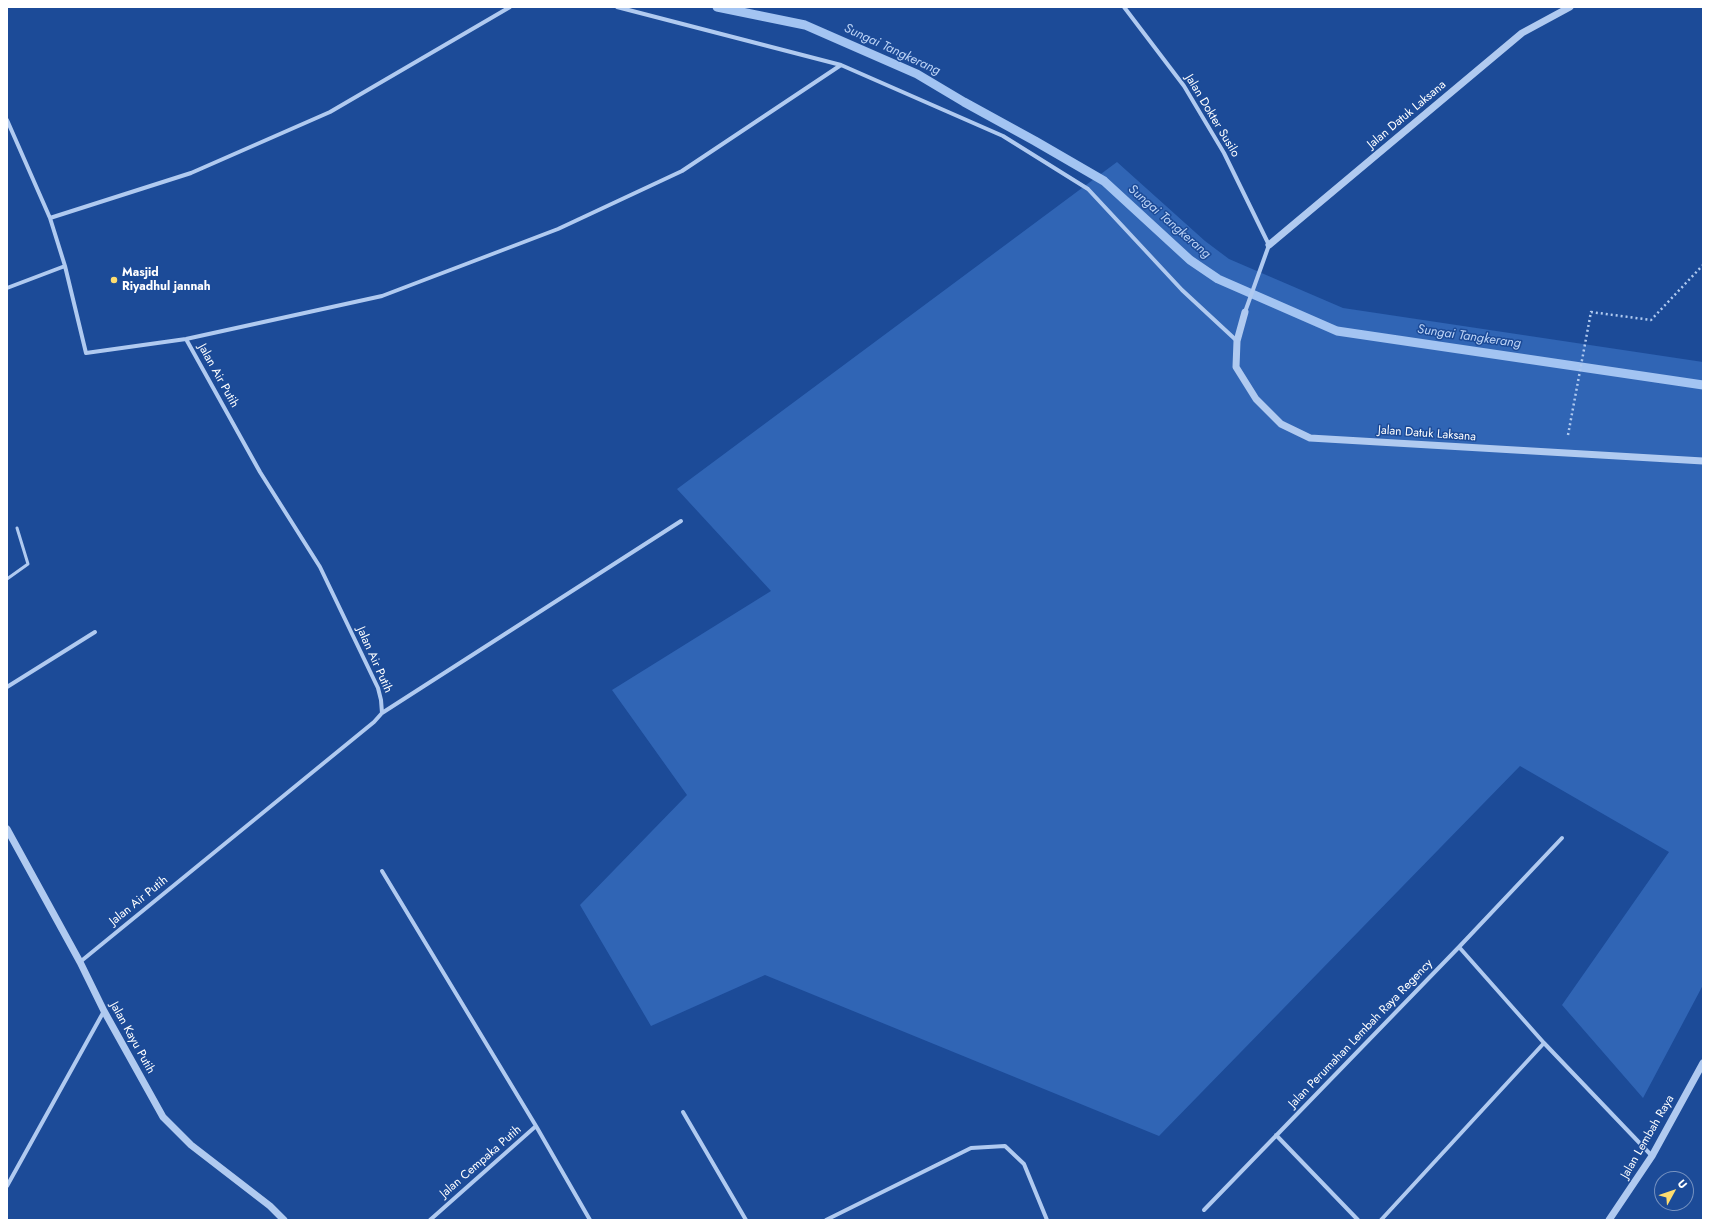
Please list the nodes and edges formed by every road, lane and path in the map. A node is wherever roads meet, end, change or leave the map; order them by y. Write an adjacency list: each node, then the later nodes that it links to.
1 (510, 7): 7 (street)
2 (617, 7): 5 (street)
3 (1124, 7): 8 (street, Jalan Dokter Susilo)
4 (1570, 7): 8 (street, Jalan Datuk Laksana)
5 (841, 65): 13 (street); 14 (street)
6 (7, 120): 7 (street)
7 (50, 218): 10 (street)
8 (1268, 248): 12 (street)
9 (1703, 265): 15 (path)
10 (65, 266): 11 (street); 13 (street)
11 (7, 288)
12 (1245, 312): 14 (street, Jalan Datuk Laksana)
13 (186, 339): 22 (street, Jalan Air Putih)
14 (1236, 341): 15 (street, Jalan Datuk Laksana)
15 (1564, 454): 16 (street, Jalan Datuk Laksana)
16 (1703, 462)
17 (681, 521): 22 (street)
18 (17, 528): 19 (lane)
19 (7, 578)
20 (95, 632): 21 (street)
21 (7, 687)
22 (382, 713): 27 (street, Jalan Air Putih)
23 (7, 829): 27 (street, Jalan Kayu Putih)
24 (1562, 838): 26 (street, Jalan Perumahan Lembah Raya Regency)
25 (382, 871): 32 (street)
26 (1459, 947): 29 (street); 33 (street, Jalan Perumahan Lembah Raya Regency)
27 (80, 962): 28 (street, Jalan Kayu Putih)
28 (104, 1011): 35 (street); 37 (street, Jalan Kayu Putih)
29 (1544, 1043): 34 (street); 44 (street)
30 (1703, 1063): 34 (street, Jalan Lembah Raya)
31 (683, 1112): 40 (street)
32 (536, 1126): 38 (street, Jalan Cempaka Putih); 39 (street, Jalan Cempaka Putih)
33 (1276, 1135): 36 (street, Jalan Perumahan Lembah Raya Regency); 43 (street)
34 (1652, 1156): 45 (street, Jalan Lembah Raya)
35 (7, 1186)
36 (1204, 1210)
37 (284, 1220)
38 (430, 1220)
39 (590, 1220)
40 (746, 1220)
41 (826, 1220): 42 (street)
42 (1047, 1220)
43 (1358, 1220)
44 (1381, 1220)
45 (1609, 1220)

